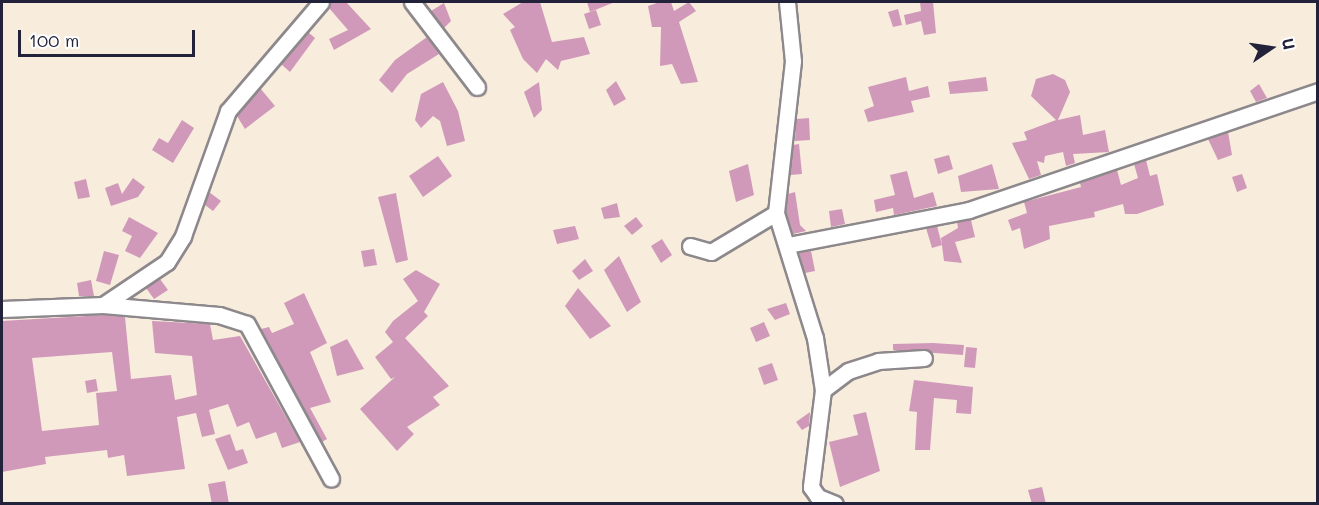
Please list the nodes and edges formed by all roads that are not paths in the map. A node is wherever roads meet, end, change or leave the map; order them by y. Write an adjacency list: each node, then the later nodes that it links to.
1 (321, 2): 9 (street)
2 (412, 2): 4 (street)
3 (787, 2): 6 (street)
4 (477, 87)
5 (1317, 91): 7 (street)
6 (776, 213): 7 (street); 8 (street)
7 (788, 245): 12 (street)
8 (690, 246)
9 (103, 305): 10 (street); 13 (street)
10 (2, 309)
11 (924, 358): 12 (street)
12 (823, 390): 14 (street)
13 (331, 479)
14 (835, 504)

